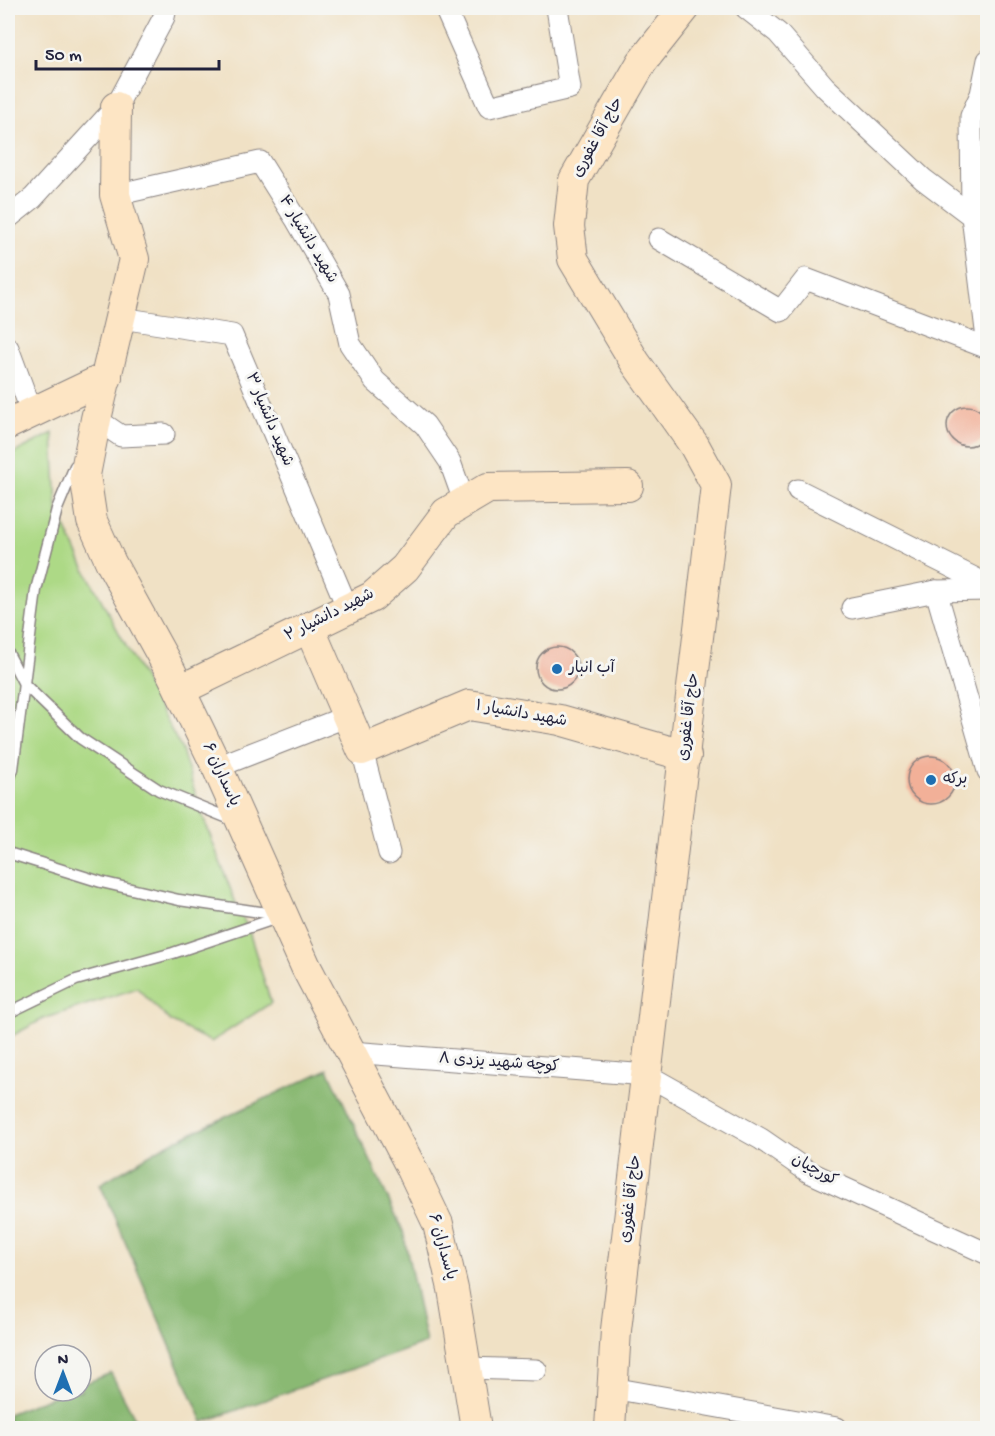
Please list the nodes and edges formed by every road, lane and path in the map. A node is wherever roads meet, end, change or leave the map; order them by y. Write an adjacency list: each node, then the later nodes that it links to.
1 (166, 8): 9 (street)
2 (445, 8): 3 (street)
3 (557, 8)
4 (661, 8): 8 (street, حاج آقا غفوری)
5 (685, 8): 8 (street, حاج آقا غفوری)
6 (746, 8): 12 (street)
7 (987, 60): 10 (street)
8 (642, 62): 36 (street, حاج آقا غفوری)
9 (116, 107): 11 (street, پاسداران ۶); 13 (street)
10 (979, 118): 12 (street)
11 (114, 195): 15 (street, پاسداران ۶); 24 (street, شهید دانشیار ۴)
12 (972, 216): 17 (street)
13 (8, 218)
14 (659, 239): 17 (street)
15 (121, 318): 18 (street, پاسداران ۶); 29 (street, شهید دانشیار ۳)
16 (8, 348): 19 (street)
17 (987, 348)
18 (106, 377): 19 (street); 20 (street, پاسداران ۶)
19 (20, 418)
20 (96, 419): 21 (street); 32 (lane); 33 (street, پاسداران ۶)
21 (164, 434)
22 (628, 486): 24 (street, شهید دانشیار ۲)
23 (798, 490): 25 (street)
24 (464, 501): 29 (street, شهید دانشیار ۲)
25 (987, 585)
26 (987, 590): 27 (street)
27 (936, 591): 28 (street); 38 (street)
28 (852, 608)
29 (348, 609): 30 (street, شهید دانشیار ۲)
30 (309, 627): 33 (street, شهید دانشیار ۲); 34 (street)
31 (8, 653): 32 (lane)
32 (24, 684): 39 (lane); 40 (lane)
33 (180, 690): 37 (street, پاسداران ۶)
34 (348, 716): 35 (street); 37 (street)
35 (362, 750): 36 (street, شهید دانشیار ۱); 42 (street)
36 (686, 756): 46 (street, حاج آقا غفوری)
37 (217, 767): 40 (street, پاسداران ۶)
38 (987, 771)
39 (8, 782)
40 (242, 823): 43 (street, پاسداران ۶)
41 (8, 853): 43 (lane)
42 (389, 853)
43 (283, 916): 44 (lane); 45 (street, پاسداران ۶)
44 (8, 1013)
45 (351, 1052): 46 (street, کوچه شهید یزدی ۸); 48 (street, پاسداران ۶)
46 (647, 1075): 47 (street, کورچیان); 50 (street, حاج آقا غفوری)
47 (987, 1254)
48 (466, 1368): 49 (street); 51 (street, پاسداران ۶)
49 (536, 1370)
50 (612, 1388): 52 (street, حاج آقا غفوری); 53 (street)
51 (476, 1428)
52 (609, 1428)
53 (837, 1428)

